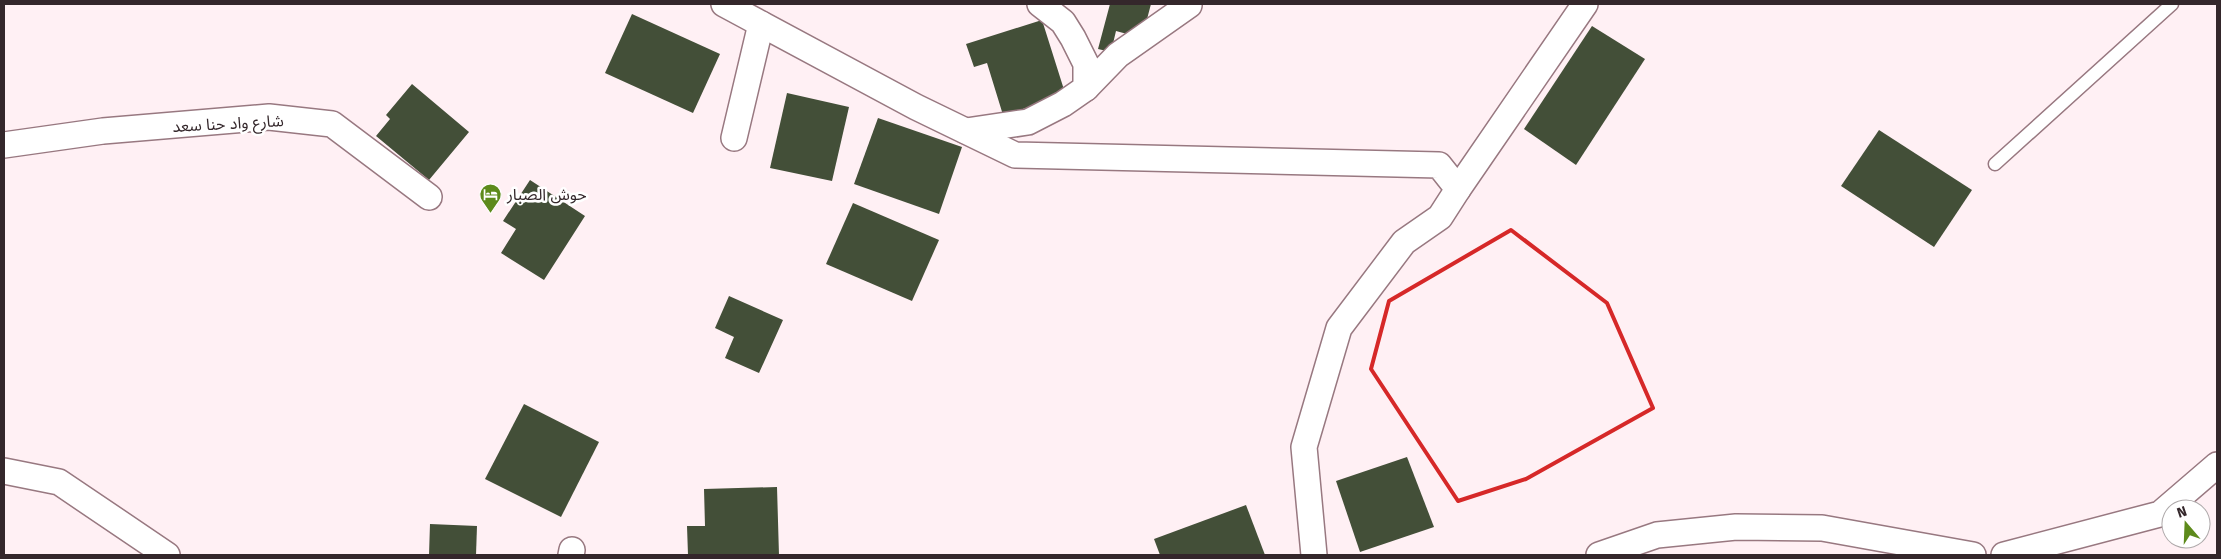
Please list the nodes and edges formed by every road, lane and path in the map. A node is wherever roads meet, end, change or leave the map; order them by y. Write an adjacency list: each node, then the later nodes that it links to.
1 (724, 4): 6 (street)
2 (1040, 4): 7 (street)
3 (1585, 4): 12 (street)
4 (2172, 4): 11 (lane)
5 (1189, 5): 7 (street)
6 (761, 24): 8 (street); 9 (street)
7 (1086, 88): 8 (street)
8 (966, 131): 12 (street)
9 (734, 138)
10 (4, 145): 13 (street, شارع واد حنا سعد)
11 (1995, 164)
12 (1458, 189): 17 (street)
13 (429, 197)
14 (2217, 465): 20 (street)
15 (4, 471): 16 (street)
16 (167, 555)
17 (1314, 555)
18 (1599, 555): 19 (street)
19 (1973, 555)
20 (2004, 555)

